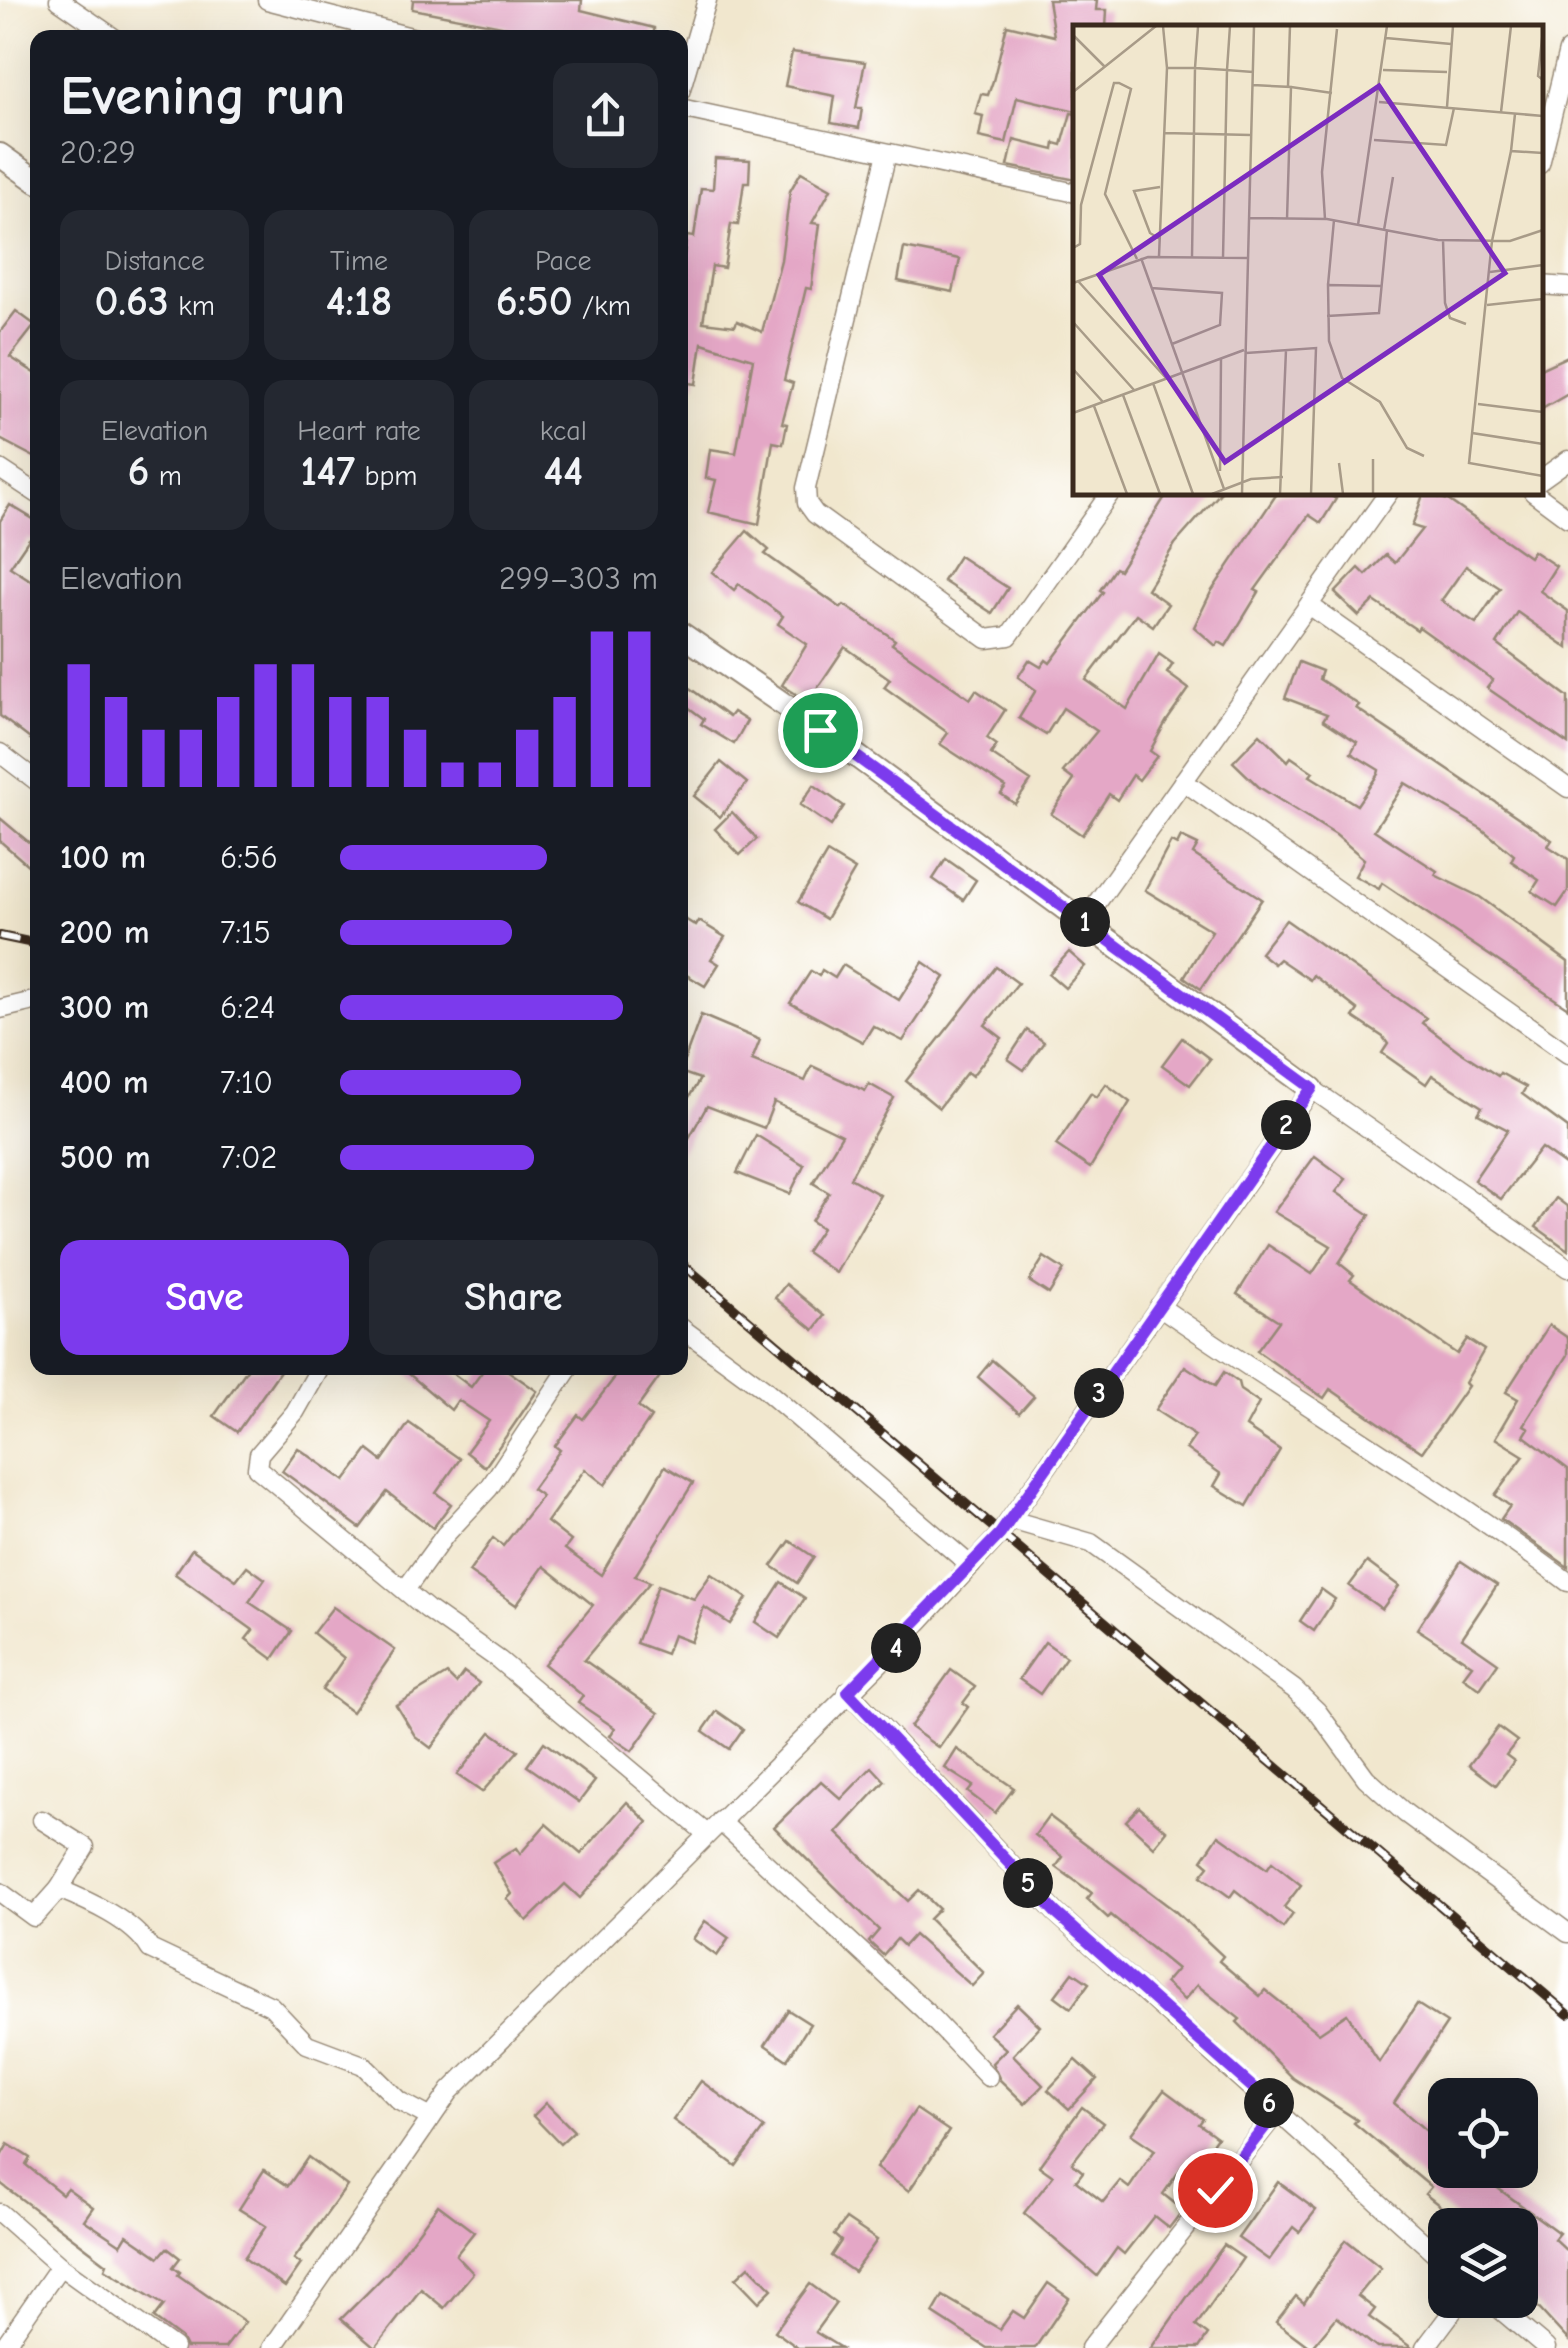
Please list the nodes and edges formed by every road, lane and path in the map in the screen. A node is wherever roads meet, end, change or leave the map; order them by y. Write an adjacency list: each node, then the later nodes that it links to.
1 (59, 0): 4 (street)
2 (267, 0): 5 (street)
3 (707, 0): 7 (street)
4 (102, 30)
5 (383, 30)
6 (1568, 50): 9 (street)
7 (688, 65)
8 (688, 110): 10 (street)
9 (1543, 152)
10 (887, 153): 13 (street); 20 (street)
11 (0, 155): 12 (street)
12 (30, 176)
13 (1073, 193)
14 (1543, 285): 15 (street)
15 (1568, 288)
16 (1568, 460): 18 (street)
17 (0, 469): 19 (street)
18 (1543, 478)
19 (30, 489)
20 (1108, 495)
21 (1388, 495): 24 (street)
22 (1537, 495): 23 (street)
23 (1568, 518)
24 (1309, 605): 28 (street); 29 (street)
25 (688, 639): 30 (street)
26 (0, 753): 27 (street)
27 (30, 776)
28 (1183, 782): 30 (street); 33 (street)
29 (1568, 788)
30 (1084, 921): 34 (street)
31 (30, 1002): 32 (street)
32 (0, 1008)
33 (1568, 1054)
34 (1312, 1088): 35 (street); 36 (street)
35 (1568, 1268)
36 (1159, 1306): 40 (street); 42 (street)
37 (688, 1333): 41 (street)
38 (316, 1375): 43 (street)
39 (564, 1375): 43 (street)
40 (1011, 1520): 41 (street); 49 (street)
41 (971, 1566): 44 (street)
42 (1568, 1582)
43 (405, 1590): 46 (street)
44 (848, 1692): 46 (street); 51 (street)
45 (42, 1820): 47 (street)
46 (714, 1827): 50 (street); 52 (street)
47 (59, 1889): 48 (street); 52 (street)
48 (0, 1892)
49 (1568, 1933)
50 (988, 2077)
51 (1278, 2110): 54 (street); 61 (street)
52 (432, 2118): 60 (street)
53 (0, 2212): 55 (street)
54 (1428, 2247)
55 (60, 2266): 58 (street); 59 (street)
56 (1448, 2318): 62 (street)
57 (1510, 2318): 63 (street)
58 (4, 2348)
59 (174, 2348)
60 (272, 2348)
61 (1090, 2348)
62 (1425, 2348)
63 (1546, 2348)

